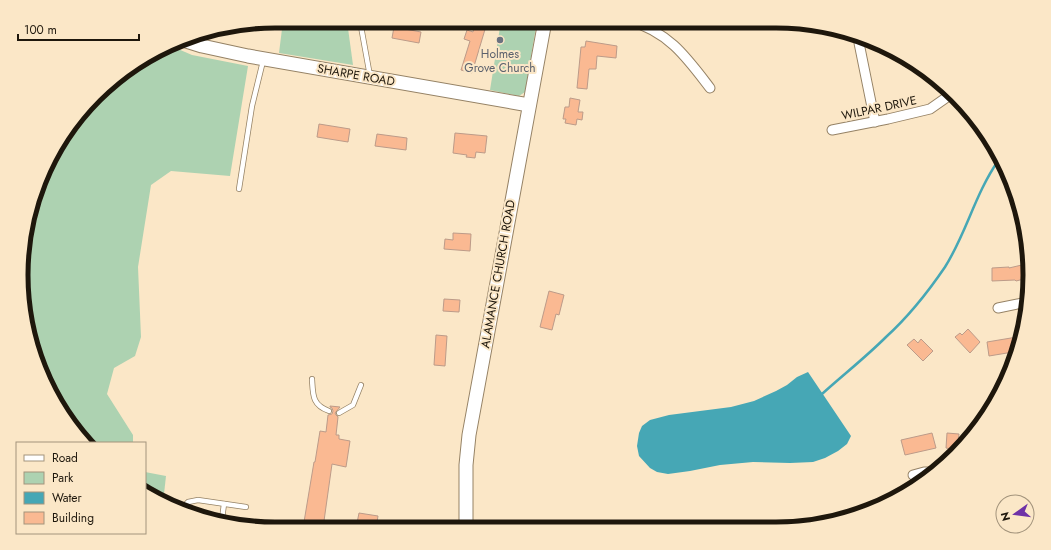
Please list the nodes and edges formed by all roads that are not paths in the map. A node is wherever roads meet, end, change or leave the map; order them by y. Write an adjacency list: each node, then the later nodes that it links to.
1 (361, 28): 7 (lane)
2 (544, 28): 10 (main road, ALAMANCE CHURCH ROAD)
3 (650, 28): 8 (street)
4 (192, 43): 6 (main road, SHARPE ROAD)
5 (859, 43): 11 (street)
6 (263, 58): 7 (main road, SHARPE ROAD); 13 (lane)
7 (370, 78): 10 (main road, SHARPE ROAD)
8 (710, 88)
9 (947, 97): 11 (street, WILPAR DRIVE)
10 (529, 106): 26 (main road, ALAMANCE CHURCH ROAD)
11 (875, 122): 12 (street, WILPAR DRIVE)
12 (832, 130)
13 (239, 189)
14 (1021, 303): 15 (street)
15 (998, 308)
16 (312, 379): 18 (lane)
17 (361, 385): 19 (lane)
18 (329, 411)
19 (339, 412)
20 (925, 472): 21 (street)
21 (913, 475)
22 (224, 504): 23 (lane); 24 (lane); 25 (lane)
23 (185, 505)
24 (246, 507)
25 (222, 516)
26 (466, 522)

